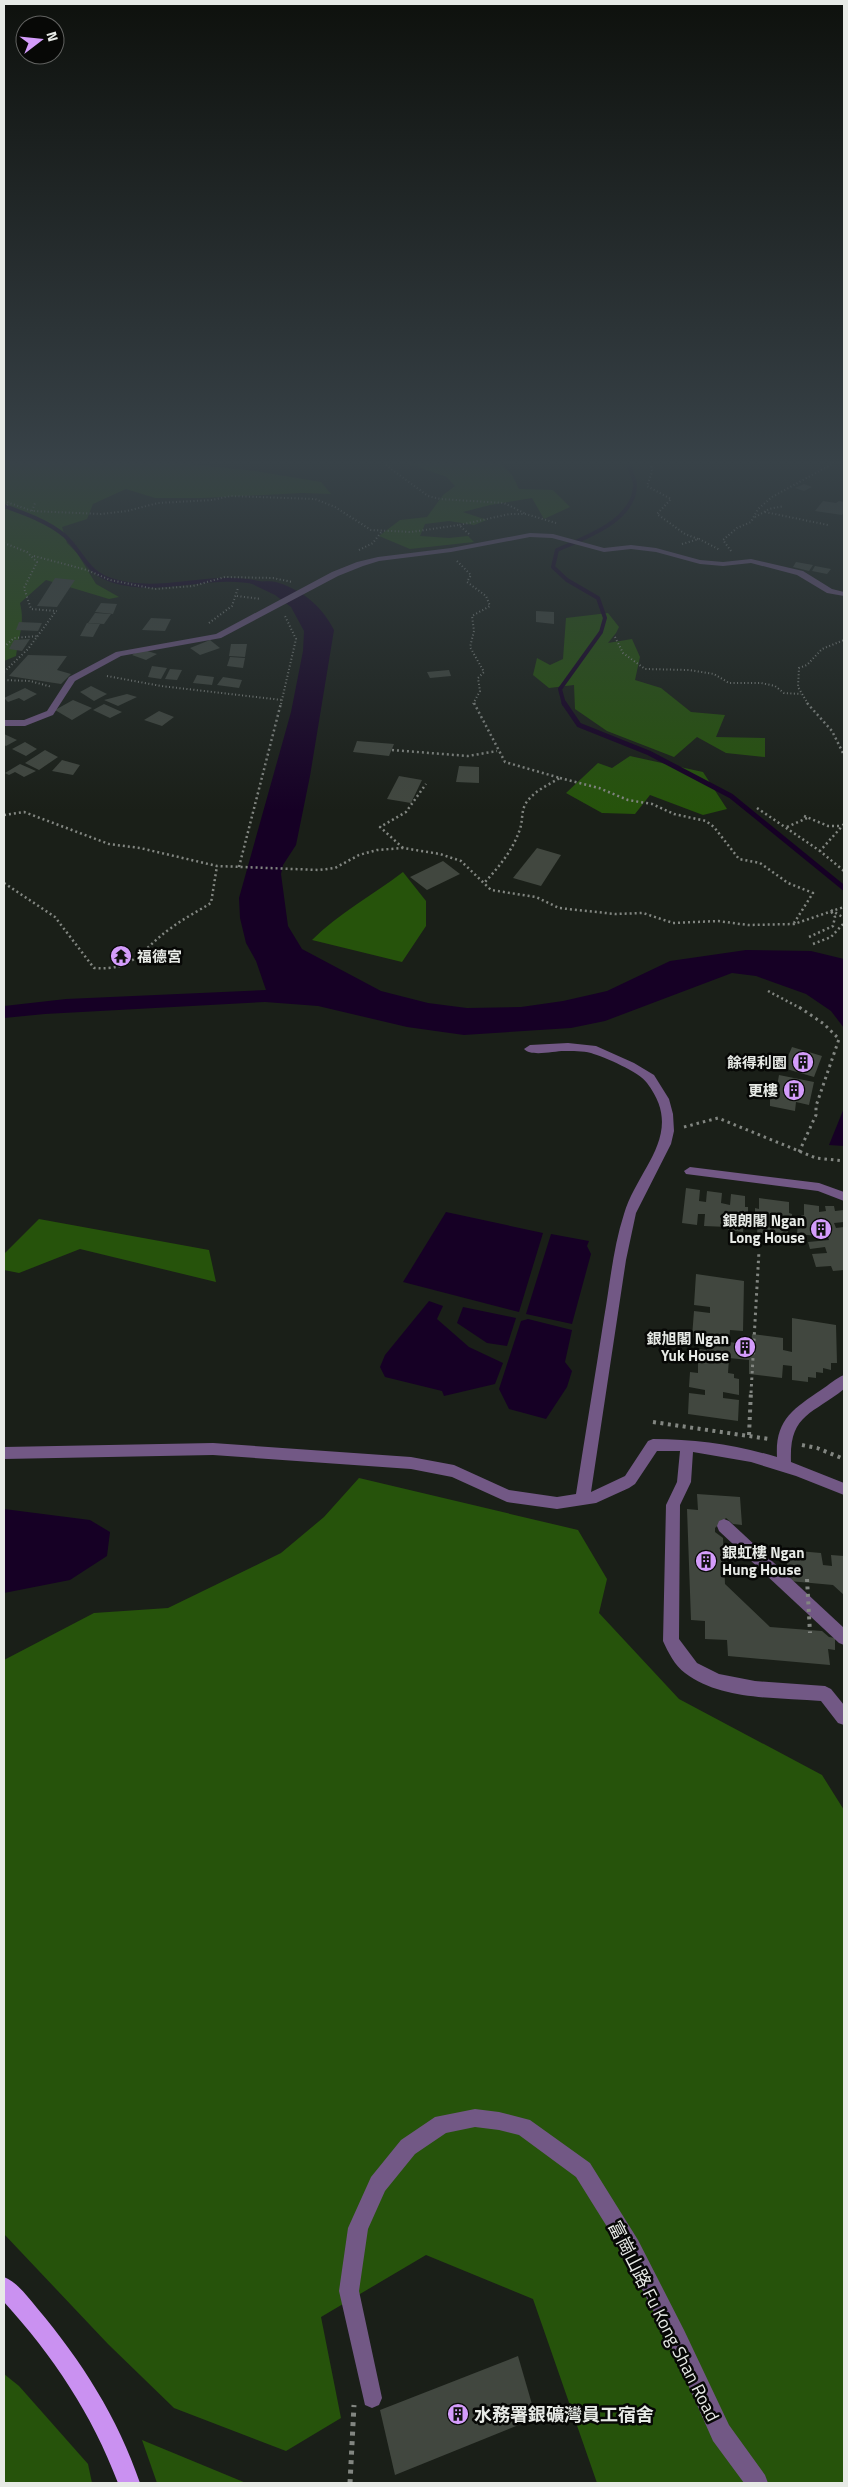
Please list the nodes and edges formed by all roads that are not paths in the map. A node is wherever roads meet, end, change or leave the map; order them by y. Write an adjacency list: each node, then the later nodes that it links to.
1 (326, 579): 4 (street)
2 (810, 579): 3 (street)
3 (844, 594)
4 (4, 723)
5 (530, 1049): 13 (street)
6 (690, 1172): 7 (street)
7 (844, 1196)
8 (844, 1381): 11 (street)
9 (687, 1445): 11 (street); 13 (street); 16 (street)
10 (4, 1453): 13 (street)
11 (784, 1466): 12 (street)
12 (844, 1489)
13 (582, 1500)
14 (724, 1526): 15 (street)
15 (844, 1638)
16 (844, 1717)
17 (4, 2287): 19 (main road)
18 (372, 2398): 20 (street, 富崗山路 Fu Kong Shan Road)
19 (130, 2483)
20 (757, 2483)

